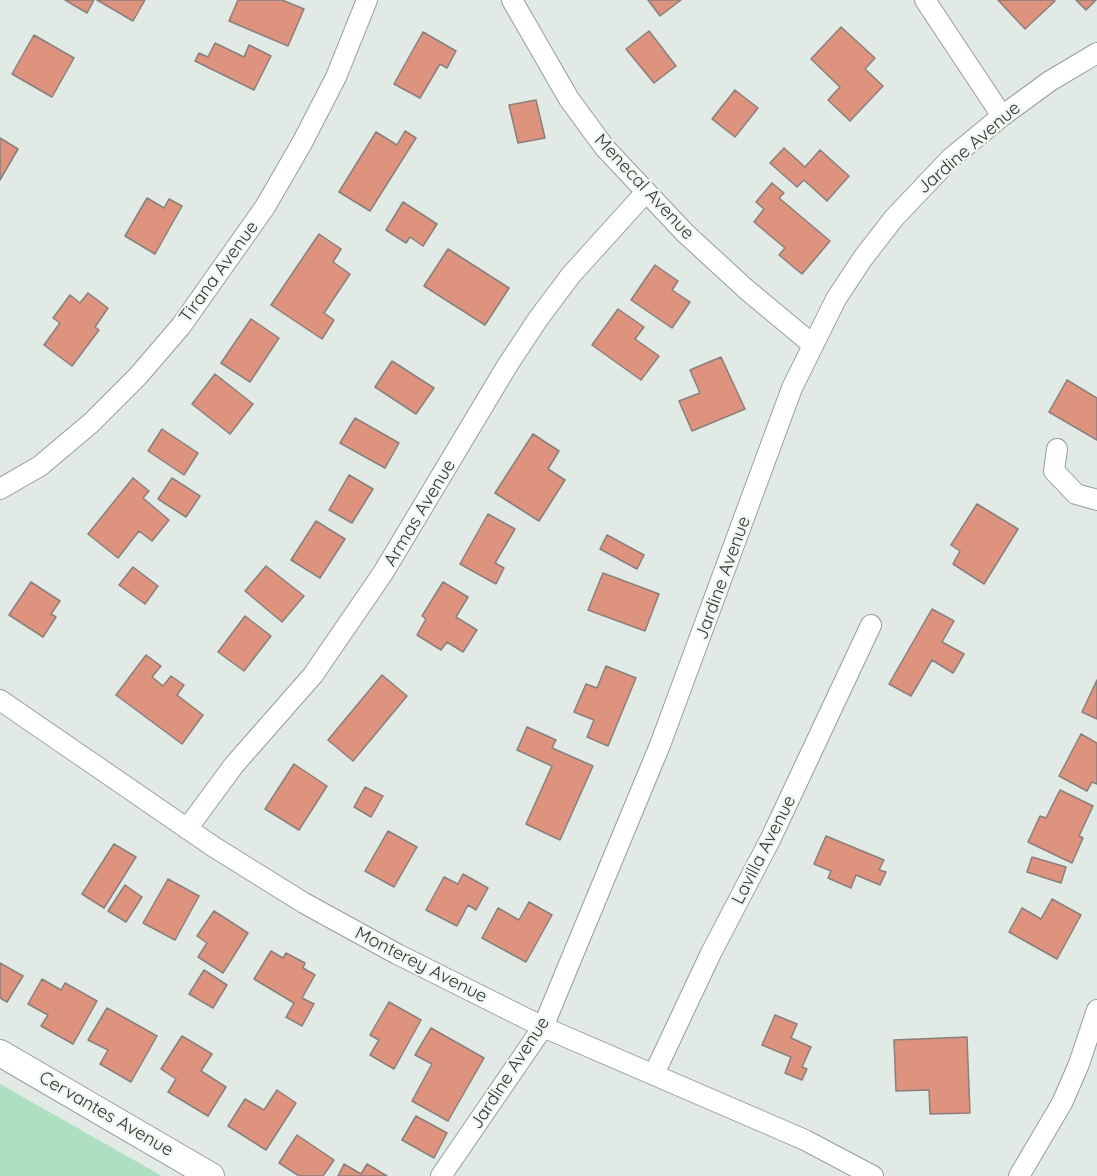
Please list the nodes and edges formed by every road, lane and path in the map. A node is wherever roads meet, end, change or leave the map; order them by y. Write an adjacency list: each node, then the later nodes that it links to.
1 (367, 0): 9 (street, Tirana Avenue)
2 (512, 0): 6 (street, Menecal Avenue)
3 (925, 0): 5 (street)
4 (1097, 53): 5 (street, Jardine Avenue)
5 (1002, 116): 7 (street, Jardine Avenue)
6 (646, 192): 7 (street, Menecal Avenue); 13 (street, Armas Avenue)
7 (812, 344): 15 (street, Jardine Avenue)
8 (1057, 449): 10 (street)
9 (0, 489)
10 (1097, 500)
11 (871, 625): 17 (street, Lavilla Avenue)
12 (0, 700): 13 (street, Monterey Avenue)
13 (187, 829): 15 (street, Monterey Avenue)
14 (1097, 1010): 21 (street)
15 (543, 1027): 17 (street, Monterey Avenue); 19 (street, Jardine Avenue)
16 (0, 1053): 18 (street, Cervantes Avenue)
17 (654, 1074): 20 (street, Monterey Avenue)
18 (211, 1176)
19 (441, 1176)
20 (873, 1176)
21 (1019, 1176)

